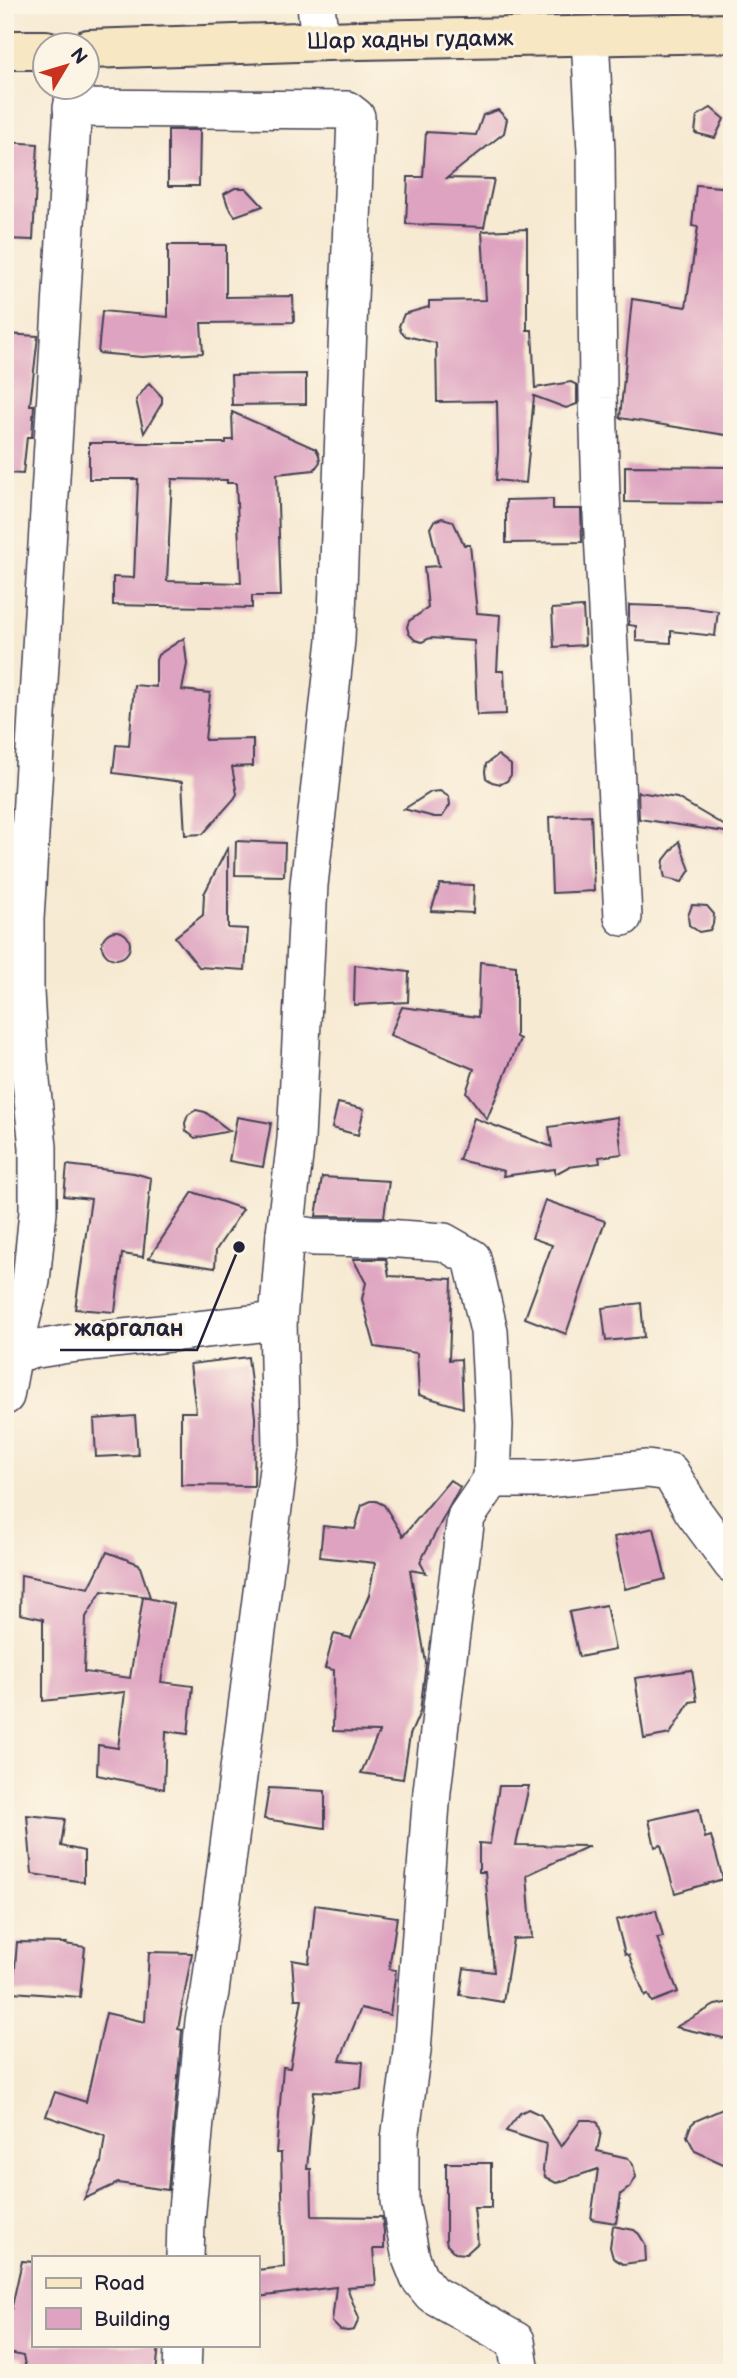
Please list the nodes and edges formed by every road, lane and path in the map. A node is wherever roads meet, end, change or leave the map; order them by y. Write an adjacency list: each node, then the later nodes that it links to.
1 (318, 23): 3 (main road, Шар хадны гудамж); 4 (main road, Шар хадны гудамж)
2 (732, 33): 3 (main road, Шар хадны гудамж)
3 (590, 37): 9 (street)
4 (102, 47)
5 (5, 50): 6 (main road)
6 (32, 50)
7 (102, 99): 10 (street)
8 (73, 102): 12 (street)
9 (623, 917)
10 (285, 1233): 11 (street); 14 (street)
11 (278, 1321): 12 (street); 16 (street)
12 (9, 1354): 13 (street)
13 (5, 1396)
14 (492, 1479): 15 (street); 19 (street)
15 (732, 1564)
16 (185, 2256)
17 (183, 2346): 18 (street)
18 (182, 2373)
19 (521, 2373)

